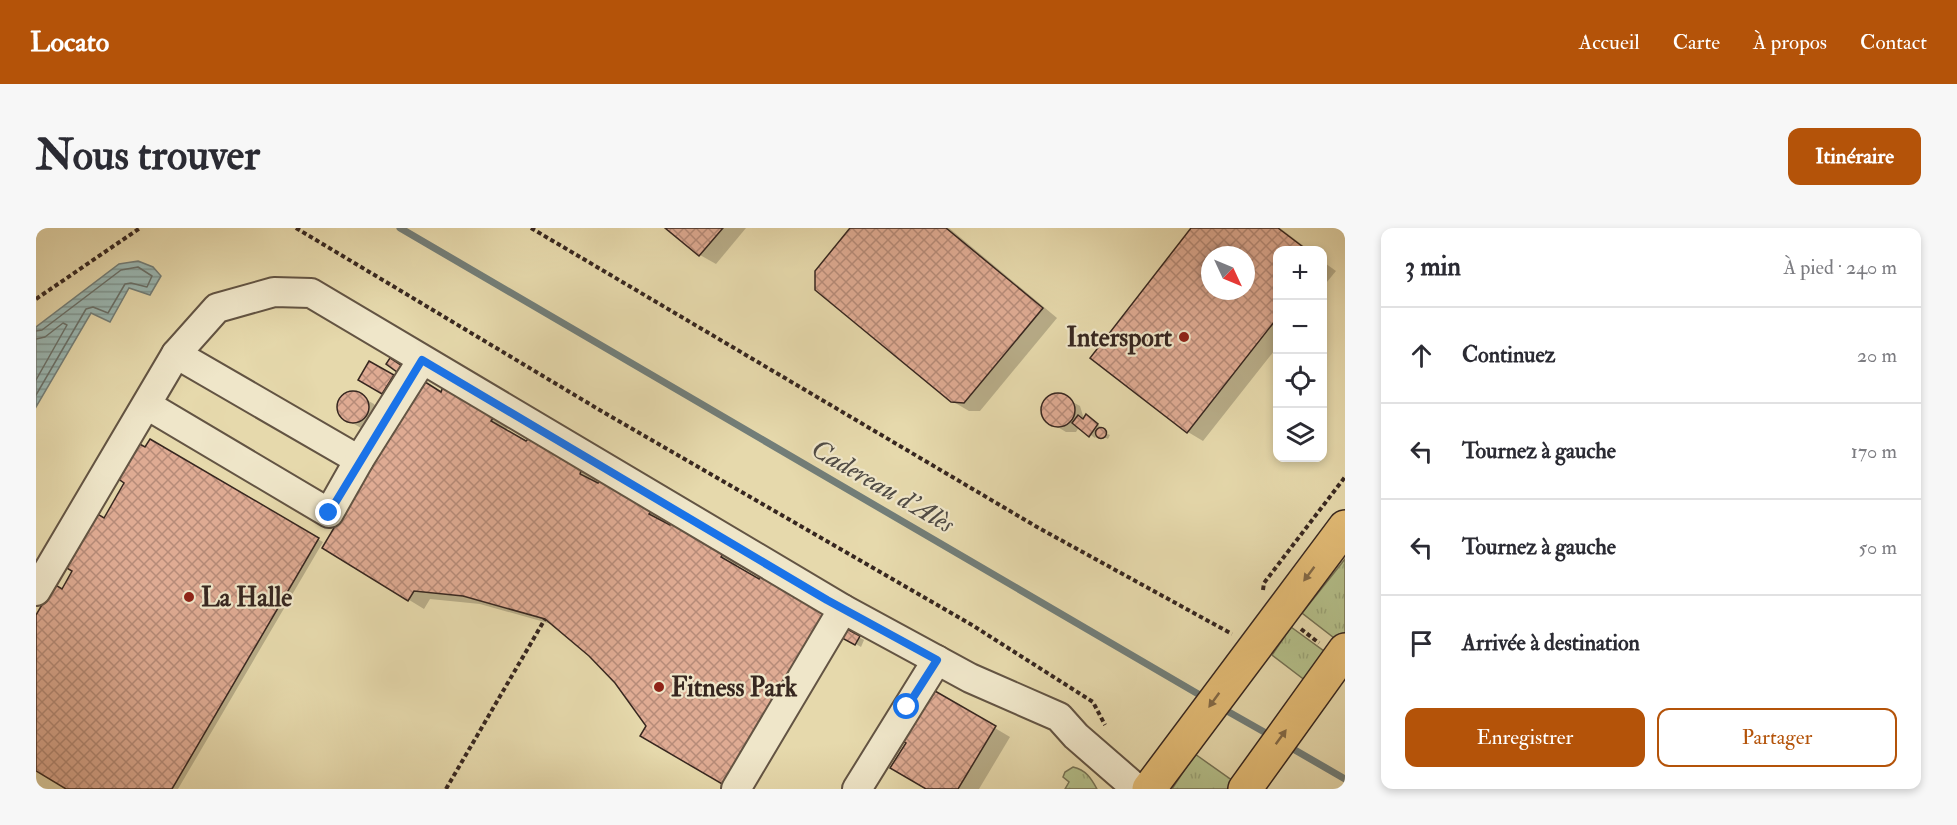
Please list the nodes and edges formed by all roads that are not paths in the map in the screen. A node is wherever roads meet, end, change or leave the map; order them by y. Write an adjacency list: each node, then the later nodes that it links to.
1 (176, 354): 2 (lane); 3 (lane); 4 (lane)
2 (422, 360): 4 (lane); 7 (lane)
3 (147, 405): 4 (lane); 6 (lane)
4 (359, 460)
5 (1345, 527): 14 (main road, one-way to 14)
6 (36, 591)
7 (843, 609): 9 (lane); 11 (lane)
8 (1345, 650): 10 (main road, one-way to 8)
9 (937, 660): 12 (lane); 13 (lane)
10 (1249, 783)
11 (736, 789)
12 (857, 789)
13 (1137, 789)
14 (1149, 789)

